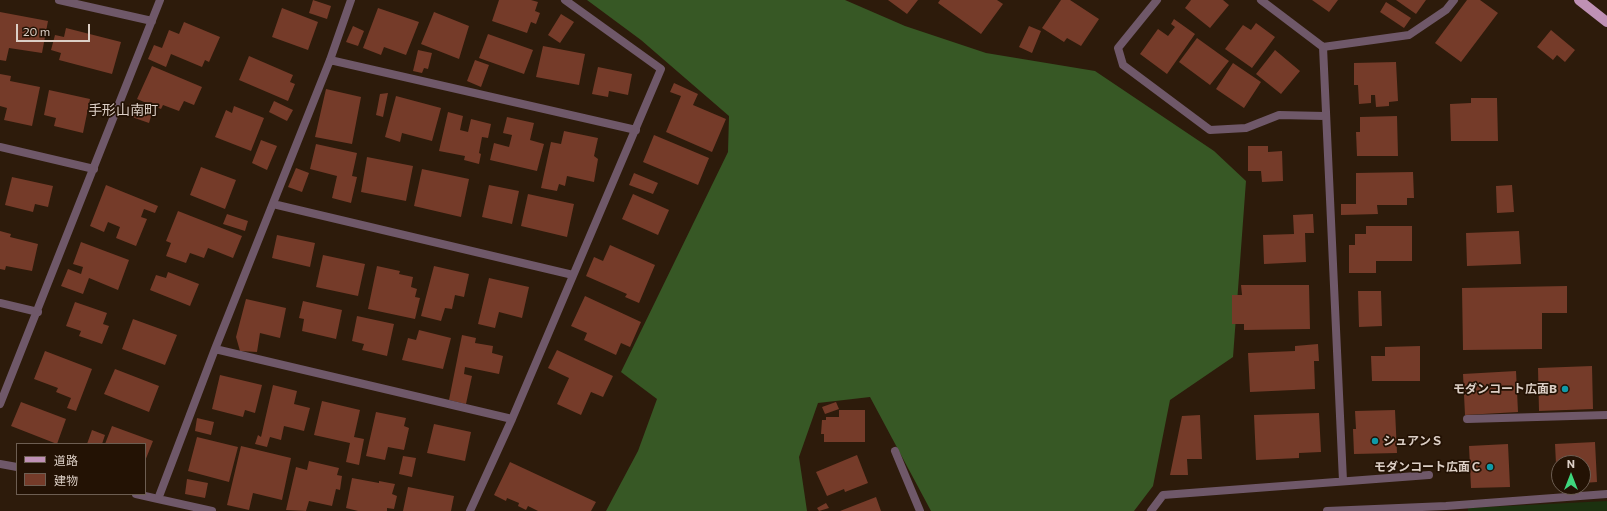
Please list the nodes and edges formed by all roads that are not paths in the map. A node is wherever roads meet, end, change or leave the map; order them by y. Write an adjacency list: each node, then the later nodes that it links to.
1 (59, 0): 9 (street)
2 (160, 0): 9 (street)
3 (351, 0): 12 (street)
4 (564, 0): 14 (street)
5 (1157, 0): 13 (street)
6 (1261, 0): 11 (street)
7 (1454, 0): 11 (street)
8 (1579, 0): 10 (main road)
9 (152, 21): 16 (street)
10 (1607, 22)
11 (1323, 47): 13 (street)
12 (330, 60): 14 (street); 17 (street)
13 (1325, 116): 30 (street)
14 (636, 130): 18 (street)
15 (0, 147): 16 (street)
16 (94, 169): 20 (street)
17 (273, 204): 18 (street); 21 (street)
18 (573, 275): 24 (street)
19 (0, 303): 20 (street)
20 (38, 312): 22 (street)
21 (214, 348): 24 (street); 33 (street)
22 (0, 404)
23 (1607, 415): 25 (street)
24 (512, 419): 35 (street)
25 (1468, 420)
26 (895, 451): 36 (street)
27 (0, 464): 28 (street)
28 (16, 467)
29 (1430, 475): 30 (street)
30 (1343, 481): 37 (street)
31 (1607, 494): 38 (street)
32 (140, 495): 33 (street)
33 (158, 499): 34 (street)
34 (212, 511)
35 (470, 511)
36 (920, 511)
37 (1151, 511)
38 (1327, 511)

